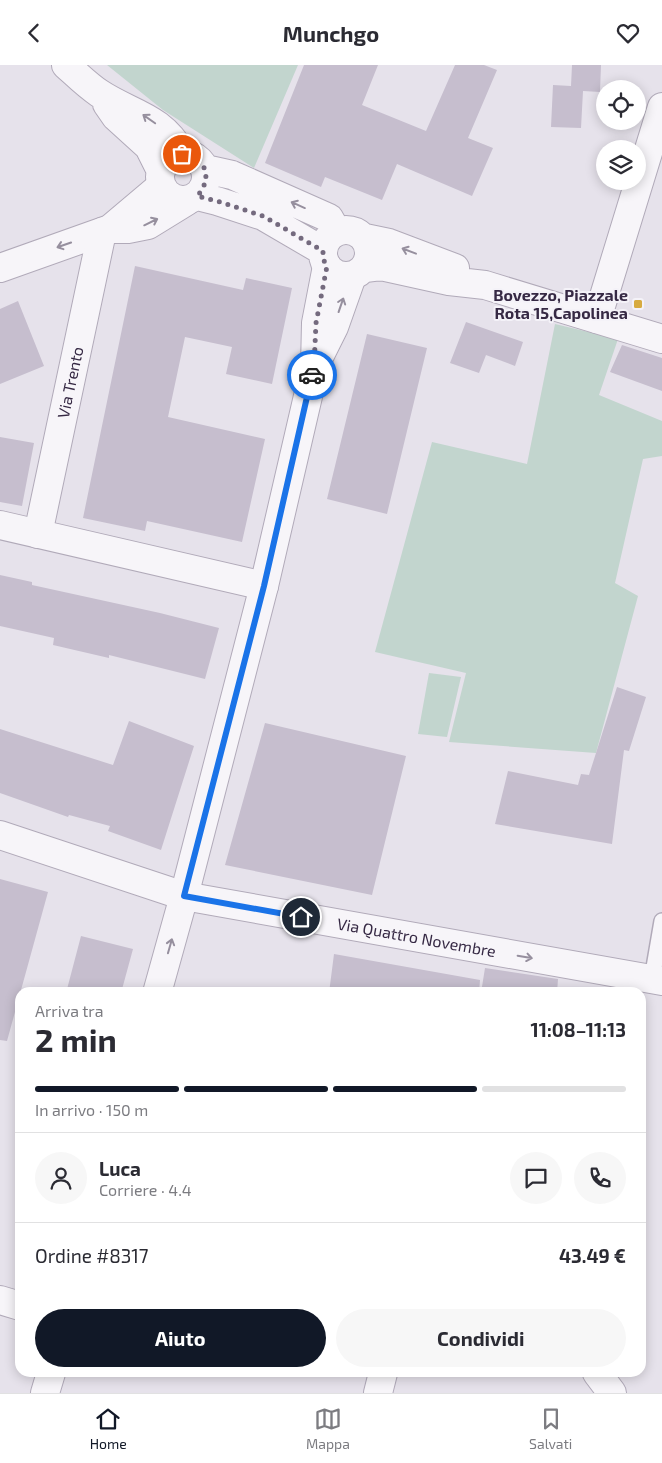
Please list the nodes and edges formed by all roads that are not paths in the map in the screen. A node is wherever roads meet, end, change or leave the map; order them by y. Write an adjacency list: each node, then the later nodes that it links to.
1 (66, 65): 2 (street)
2 (99, 93): 4 (street, one-way to 2); 6 (street)
3 (662, 107): 12 (street)
4 (182, 154): 5 (street); 6 (street)
5 (205, 169): 7 (street); 9 (street, one-way to 5)
6 (161, 178): 7 (street); 8 (street)
7 (192, 198): 8 (street, one-way to 7); 9 (street)
8 (106, 230): 10 (street, one-way to 10); 15 (street, Via Trento)
9 (341, 259): 11 (street); 11 (street, one-way to 9); 16 (street)
10 (0, 268)
11 (485, 285): 12 (street)
12 (597, 319): 13 (street)
13 (662, 339)
14 (0, 525): 15 (street)
15 (38, 533): 16 (street)
16 (264, 586): 18 (street)
17 (0, 835): 18 (street, Via Quattro Novembre)
18 (184, 896): 20 (street, Via Quattro Novembre, one-way to 20); 21 (street, one-way to 18)
19 (662, 921): 20 (lane)
20 (657, 980)
21 (159, 987)
22 (0, 1300): 23 (street)
23 (15, 1304)
24 (50, 1377): 27 (street)
25 (382, 1377): 28 (street)
26 (600, 1377): 29 (street)
27 (45, 1393)
28 (378, 1393)
29 (612, 1393)

